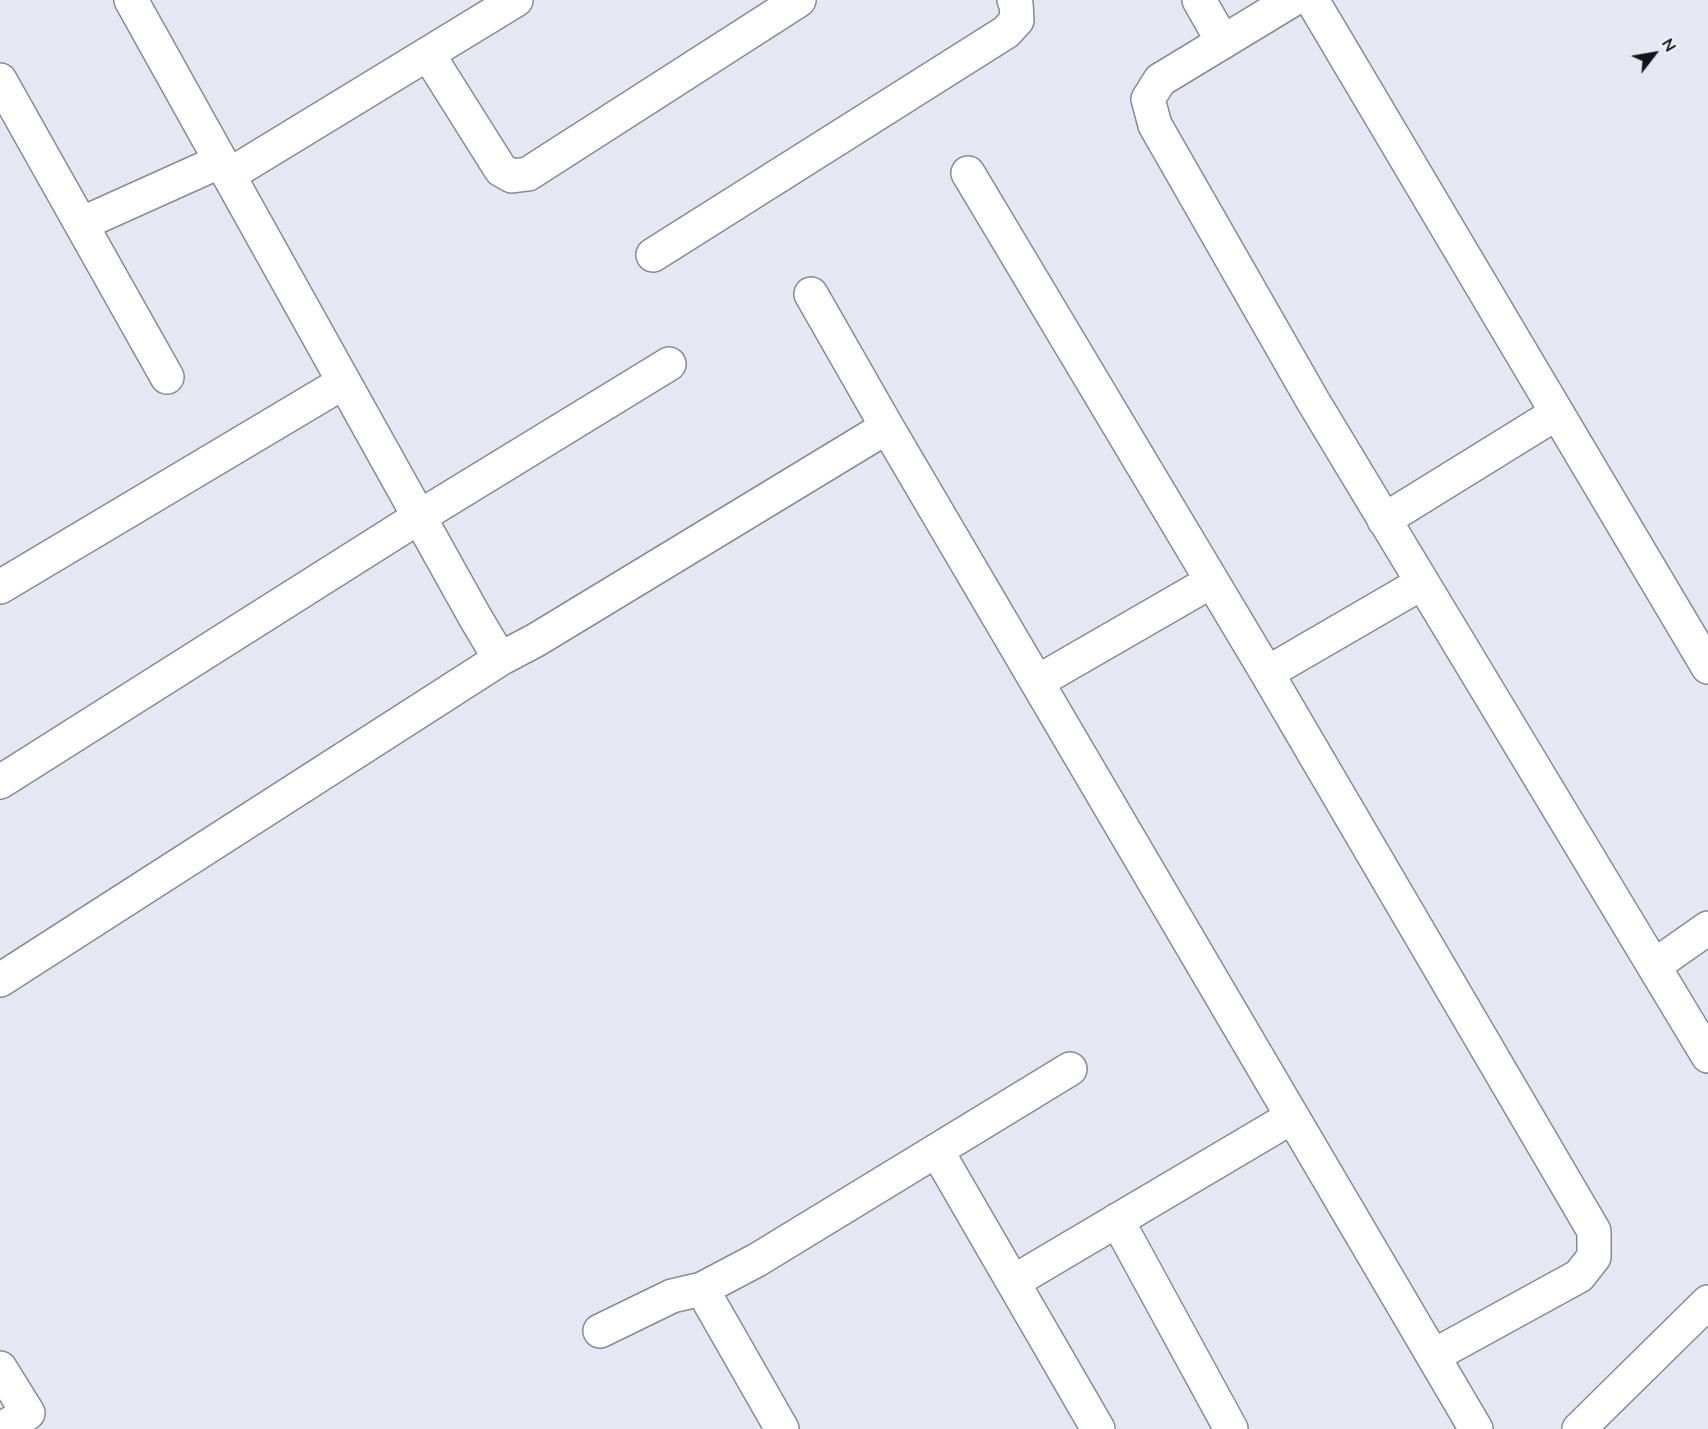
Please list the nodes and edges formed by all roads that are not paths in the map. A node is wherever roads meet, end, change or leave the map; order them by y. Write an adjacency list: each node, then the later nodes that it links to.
1 (131, 0): 12 (street)
2 (516, 0): 10 (street)
3 (799, 0): 8 (street)
4 (1014, 0): 15 (street)
5 (1199, 0): 9 (street)
6 (1292, 0): 9 (street)
7 (1312, 0): 20 (street)
8 (765, 9): 10 (street)
9 (1223, 42): 23 (street)
10 (428, 54): 12 (street)
11 (0, 80): 14 (street)
12 (225, 168): 14 (street); 19 (street)
13 (968, 173): 24 (street)
14 (81, 224): 18 (street)
15 (652, 255)
16 (811, 294): 21 (street)
17 (669, 364): 22 (street)
18 (167, 376)
19 (344, 382): 22 (street); 26 (street)
20 (1557, 413): 23 (street); 28 (street)
21 (887, 427): 27 (street); 30 (street)
22 (419, 517): 27 (street); 31 (street)
23 (1384, 520): 25 (street)
24 (1212, 581): 29 (street); 30 (street)
25 (1422, 583): 29 (street); 33 (street)
26 (0, 587)
27 (500, 659): 34 (street)
28 (1708, 667)
29 (1268, 674): 44 (street)
30 (1037, 682): 37 (street)
31 (0, 782)
32 (1708, 928): 33 (street)
33 (1654, 966): 35 (street)
34 (0, 980)
35 (1708, 1056)
36 (1070, 1069): 38 (street)
37 (1292, 1117): 39 (street); 44 (street)
38 (937, 1151): 40 (street); 41 (street)
39 (1117, 1220): 40 (street); 49 (street)
40 (1013, 1282): 48 (street)
41 (702, 1289): 43 (street); 47 (street)
42 (1708, 1302): 51 (street)
43 (600, 1331)
44 (1433, 1356): 50 (street)
45 (0, 1368): 46 (street)
46 (1, 1429)
47 (782, 1429)
48 (1098, 1429)
49 (1231, 1429)
50 (1476, 1429)
51 (1579, 1429)

